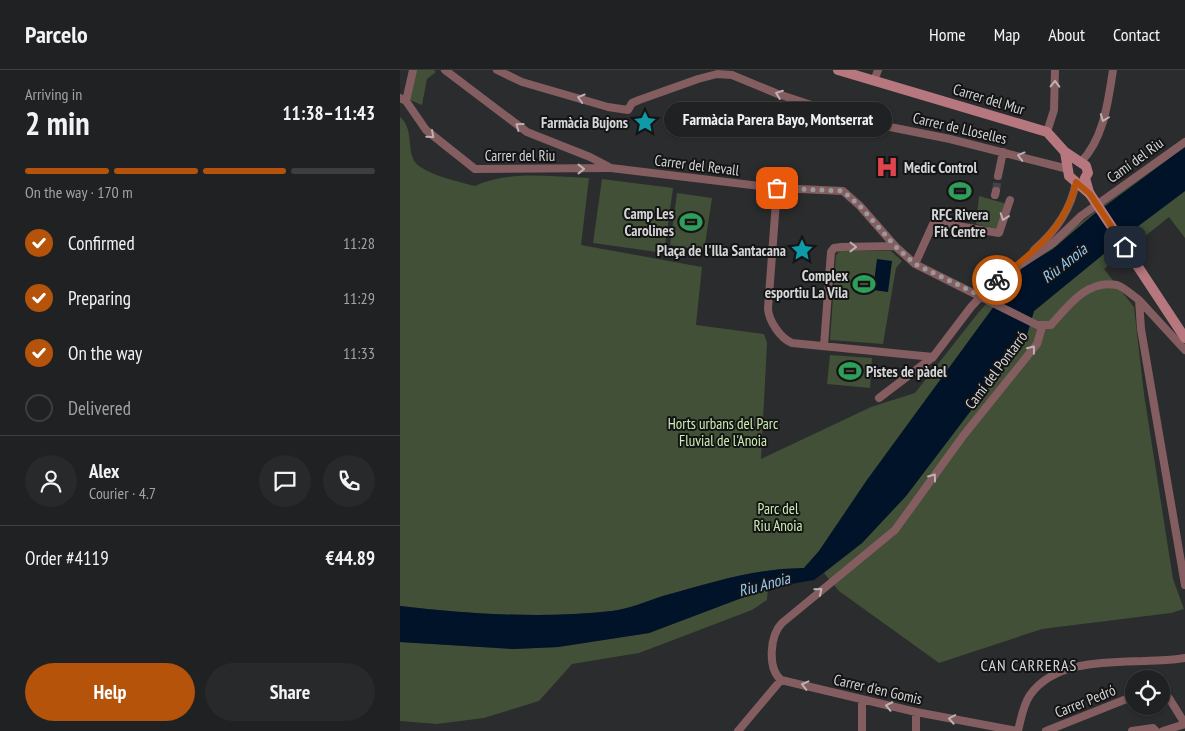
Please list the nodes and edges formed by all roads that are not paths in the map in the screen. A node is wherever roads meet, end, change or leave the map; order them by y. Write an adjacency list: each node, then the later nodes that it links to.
1 (413, 70): 9 (street)
2 (445, 70): 15 (street, Carrer del Revall, one-way to 2)
3 (497, 70): 12 (street, Carrer de Lloselles, one-way to 3)
4 (838, 70): 8 (main road, Carrer del Mur)
5 (878, 70): 8 (street)
6 (1055, 70): 10 (street, one-way to 6)
7 (1113, 70): 14 (street, one-way to 14)
8 (874, 81): 10 (main road, Carrer del Mur)
9 (403, 100): 15 (street, Carrer del Riu, one-way to 15)
10 (1047, 132): 13 (main road)
11 (1185, 142): 22 (street, Camí del Riu)
12 (1003, 152): 16 (street, Carrer de Lloselles, one-way to 12); 17 (street)
13 (1065, 152): 14 (main road); 16 (main road)
14 (1079, 162): 16 (main road); 18 (main road)
15 (611, 168): 19 (street, Carrer del Revall)
16 (1068, 168): 18 (main road)
17 (998, 176)
18 (1079, 181): 22 (street); 27 (main road, bridge)
19 (777, 188): 21 (street, Carrer del Revall); 28 (street)
20 (1010, 200): 23 (street, one-way to 23)
21 (895, 246): 23 (street, Carrer del Revall); 28 (street, one-way to 21)
22 (1022, 262): 24 (street, Camí del Riu)
23 (915, 264): 24 (street, Carrer del Revall)
24 (981, 296): 26 (street, Carrer del Revall); 30 (street, Camí del Riu)
25 (1139, 300): 26 (street, Camí del Pontarró); 29 (street, Camí del Pontarró); 32 (street)
26 (1042, 327): 36 (street, Camí del Pontarró, one-way to 26)
27 (1185, 338)
28 (824, 346): 30 (street)
29 (1185, 350)
30 (933, 357): 31 (street, Camí del Riu)
31 (878, 398)
32 (1185, 584)
33 (1185, 652): 35 (street)
34 (1185, 658): 35 (street)
35 (1171, 659): 46 (street)
36 (781, 680): 38 (street, Carrer d'en Gomis, one-way to 36); 43 (street)
37 (1125, 699): 41 (street, Carrer Pedró)
38 (862, 700): 40 (street, Carrer d'en Gomis, one-way to 38); 44 (street)
39 (1170, 700): 42 (street)
40 (916, 712): 45 (street); 46 (street, Carrer d'en Gomis, one-way to 40)
41 (1066, 722): 47 (street, Carrer Pedró); 48 (street)
42 (1185, 724): 51 (street)
43 (738, 731)
44 (862, 731)
45 (916, 731)
46 (1018, 731)
47 (1046, 731)
48 (1067, 731)
49 (1132, 731): 50 (street)
50 (1156, 731)
51 (1163, 731)

